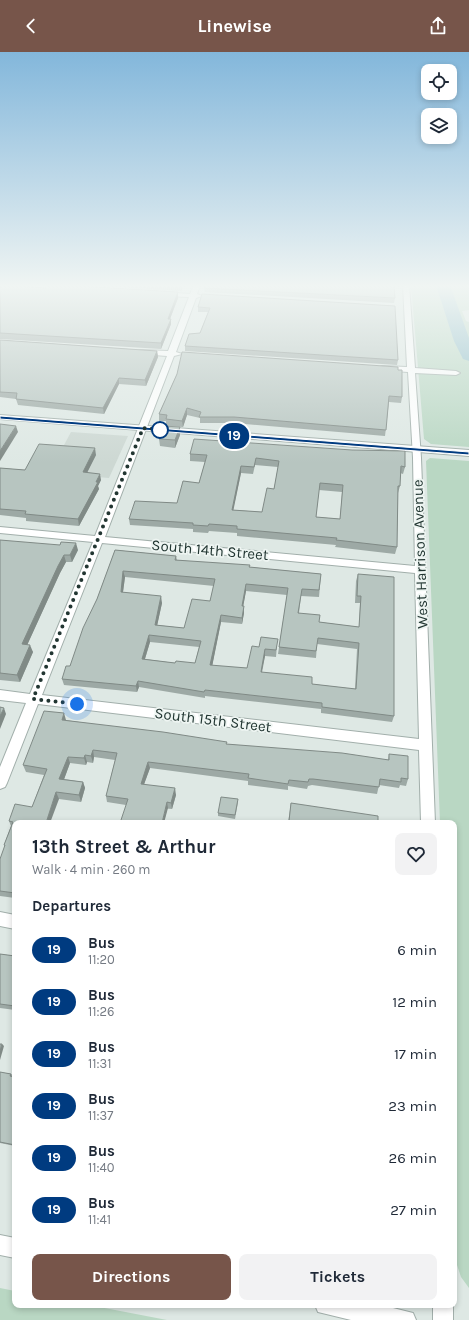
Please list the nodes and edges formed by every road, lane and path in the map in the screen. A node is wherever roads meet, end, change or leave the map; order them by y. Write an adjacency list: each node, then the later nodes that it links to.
1 (175, 344): 4 (street)
2 (408, 344): 7 (street, West Harrison Avenue)
3 (132, 351): 4 (street)
4 (171, 354): 5 (street); 10 (street)
5 (188, 355)
6 (378, 368): 7 (street)
7 (412, 370): 8 (street); 11 (street, West Harrison Avenue)
8 (456, 373)
9 (0, 418): 10 (street)
10 (143, 428): 11 (street); 14 (street)
11 (417, 449): 12 (street); 15 (street, West Harrison Avenue)
12 (469, 453)
13 (0, 530): 14 (street, South 14th Street)
14 (98, 539): 15 (street, South 14th Street); 17 (street)
15 (420, 570): 18 (street, West Harrison Avenue)
16 (0, 695): 17 (street, South 15th Street)
17 (33, 699): 18 (street, South 15th Street); 19 (street)
18 (426, 745): 20 (street, West Harrison Avenue)
19 (0, 783)
20 (428, 820)
21 (0, 919): 22 (street)
22 (12, 921)
23 (0, 1245): 24 (street)
24 (12, 1247)
25 (341, 1308): 27 (street)
26 (443, 1308): 28 (street)
27 (406, 1320)
28 (444, 1320)

